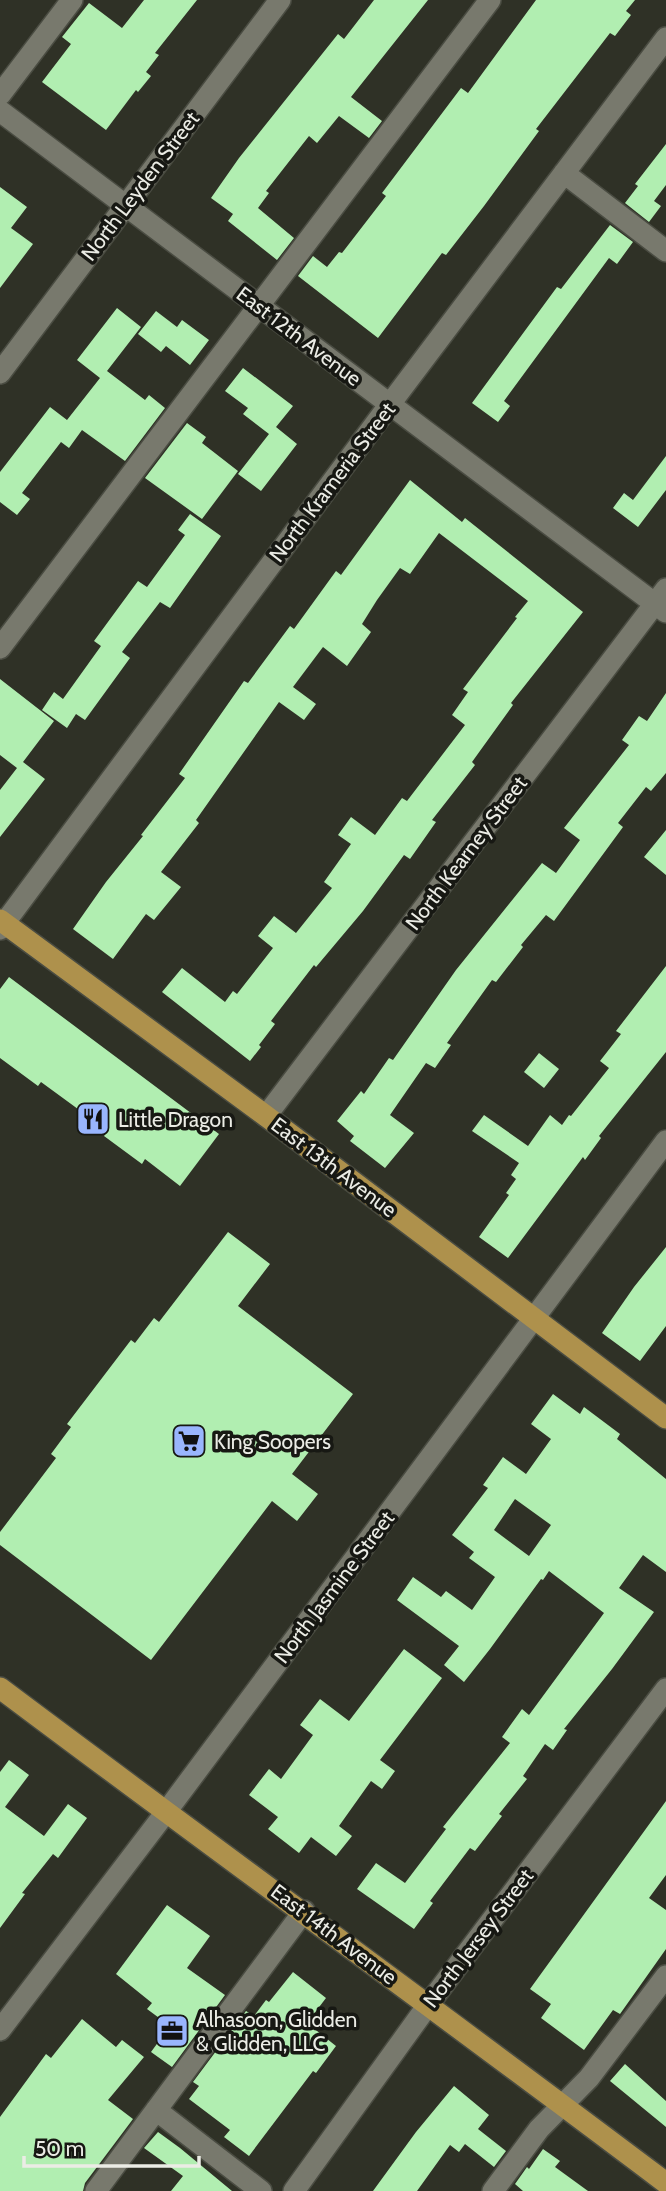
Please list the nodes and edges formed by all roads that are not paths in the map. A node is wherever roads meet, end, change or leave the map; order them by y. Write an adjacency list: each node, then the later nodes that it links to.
1 (72, 0): 5 (street)
2 (280, 0): 8 (street, North Leyden Street)
3 (490, 0): 10 (street)
4 (666, 38): 7 (street, North Krameria Street)
5 (0, 95)
6 (0, 111): 8 (street, East 12th Avenue)
7 (564, 173): 9 (street); 12 (street, North Krameria Street)
8 (125, 206): 10 (street, East 12th Avenue); 11 (street, North Leyden Street)
9 (666, 251)
10 (258, 305): 12 (street, East 12th Avenue); 14 (street)
11 (0, 373)
12 (390, 404): 13 (street, East 12th Avenue); 15 (street, North Krameria Street)
13 (662, 602): 16 (street, North Kearney Street)
14 (0, 648)
15 (1, 924): 16 (main road, East 13th Avenue)
16 (266, 1116): 18 (main road, East 13th Avenue)
17 (666, 1141): 18 (street, North Jasmine Street)
18 (534, 1318): 19 (main road, East 13th Avenue); 22 (street, North Jasmine Street)
19 (666, 1418)
20 (0, 1688): 22 (main road, East 14th Avenue)
21 (666, 1689): 25 (street, North Jersey Street)
22 (166, 1812): 23 (main road, East 14th Avenue); 26 (street, North Jasmine Street)
23 (304, 1911): 25 (main road, East 14th Avenue); 28 (street)
24 (666, 1976): 27 (street)
25 (428, 2005): 27 (main road, East 14th Avenue); 32 (street, North Jersey Street)
26 (0, 2030)
27 (563, 2105): 29 (main road, East 14th Avenue); 33 (street)
28 (156, 2110): 30 (street); 31 (street)
29 (666, 2183)
30 (96, 2191)
31 (261, 2191)
32 (294, 2191)
33 (493, 2191)

